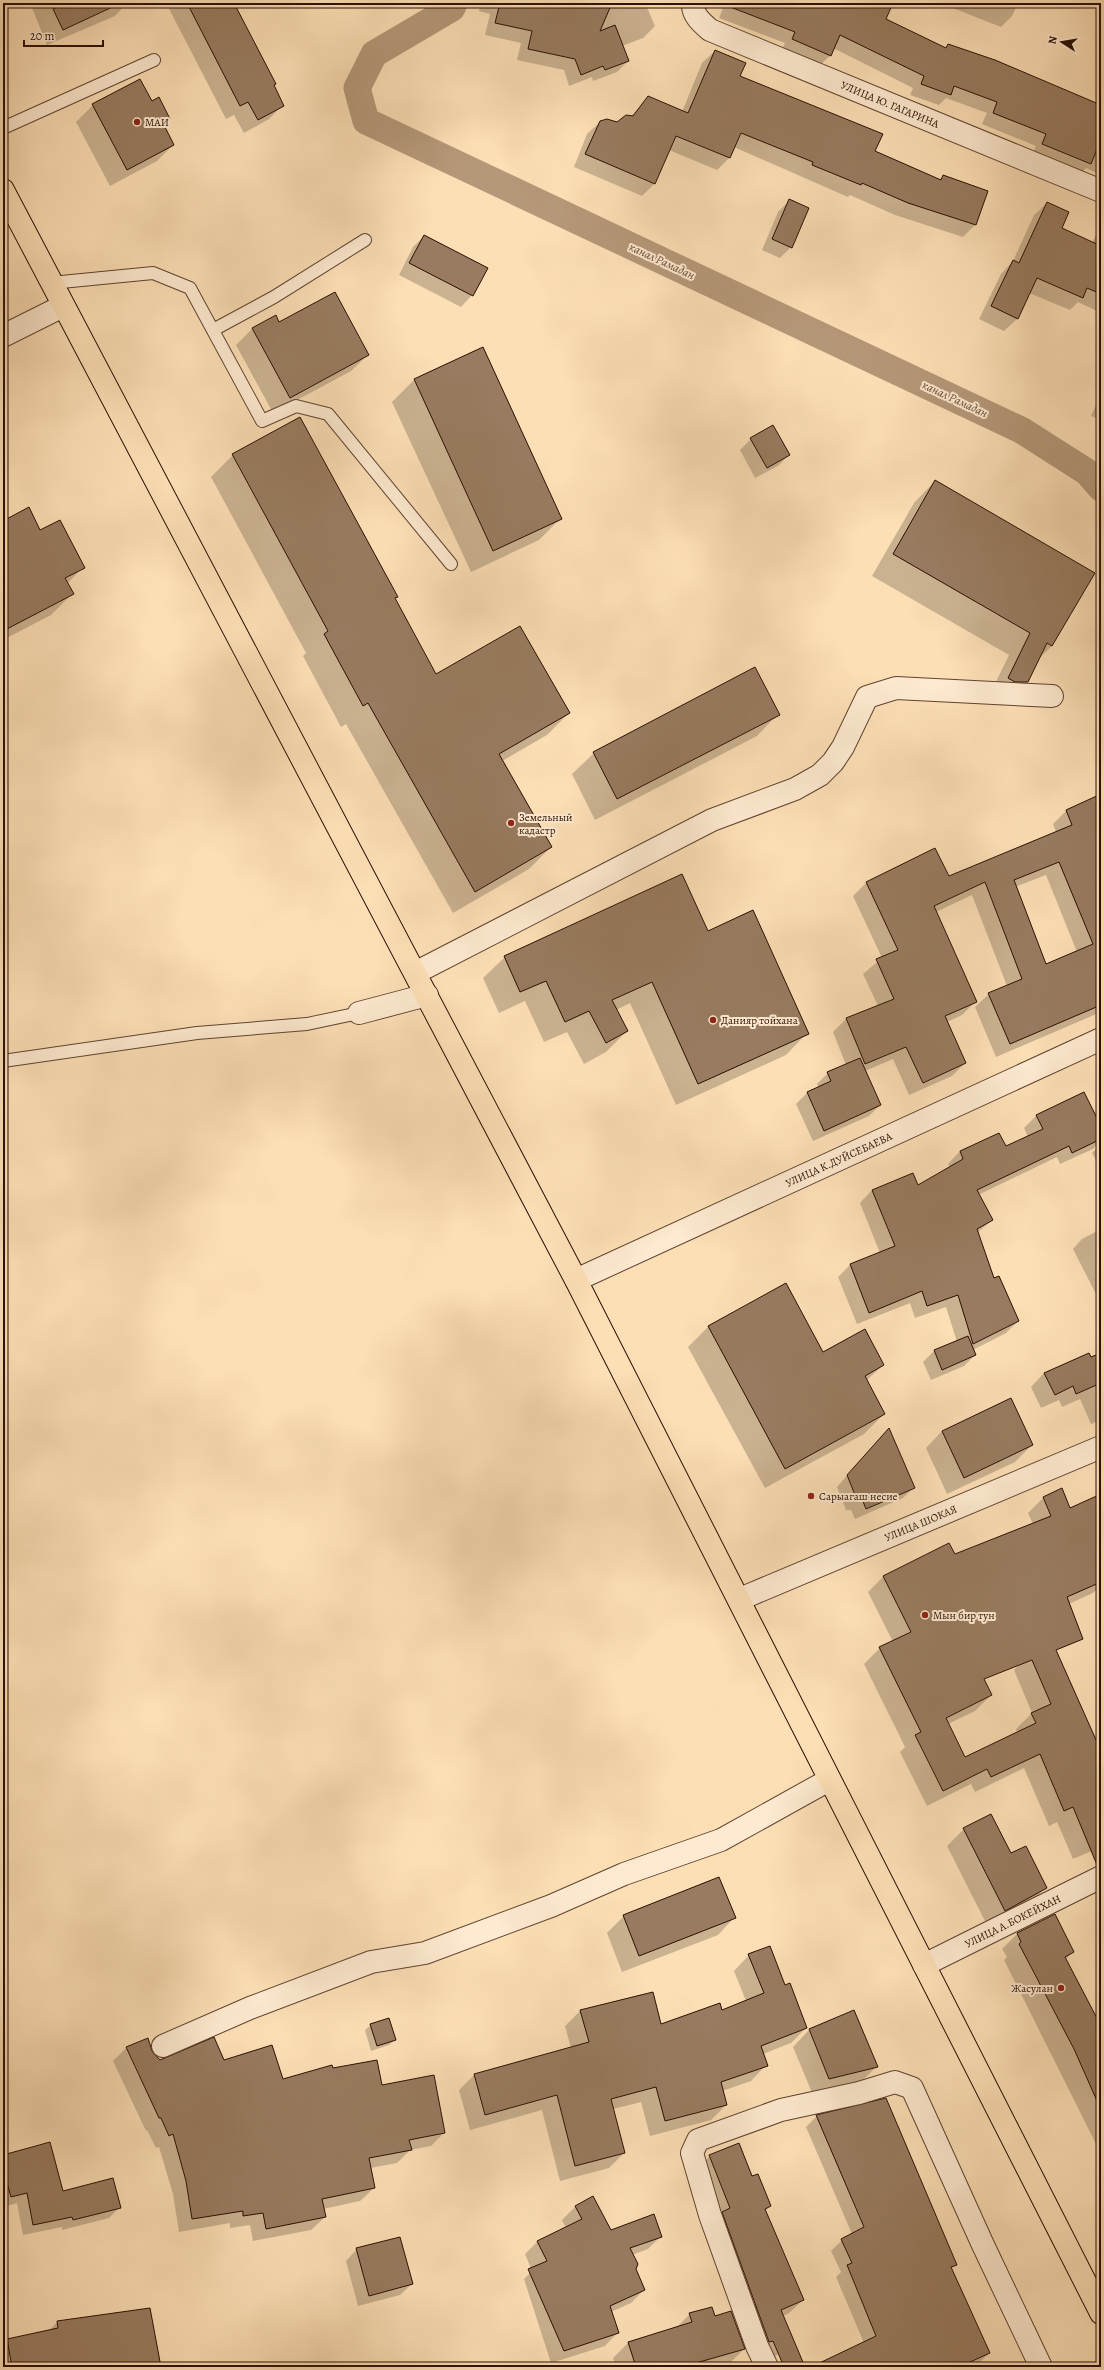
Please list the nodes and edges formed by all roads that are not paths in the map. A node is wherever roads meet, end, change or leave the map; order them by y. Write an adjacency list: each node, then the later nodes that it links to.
1 (693, 3): 5 (street, УЛИЦА Ю. ГАГАРИНА)
2 (154, 60): 3 (lane)
3 (3, 128)
4 (3, 190): 7 (highway)
5 (1101, 191)
6 (365, 240): 9 (lane)
7 (51, 283): 8 (highway); 9 (lane)
8 (63, 306): 10 (street); 13 (highway)
9 (213, 330): 11 (lane)
10 (3, 336)
11 (451, 564)
12 (1052, 696): 13 (street)
13 (415, 973): 14 (highway)
14 (427, 995): 15 (street); 18 (highway)
15 (359, 1013): 17 (lane)
16 (1101, 1039): 18 (street, УЛИЦА К.ДУЙСЕБАЕВА)
17 (3, 1061)
18 (576, 1280): 20 (highway)
19 (1101, 1447): 20 (street, УЛИЦА ШОКАЯ)
20 (740, 1599): 21 (highway)
21 (829, 1780): 23 (highway); 24 (street)
22 (1101, 1877): 23 (street, УЛИЦА А.БОКЕЙХАН)
23 (924, 1965): 25 (highway)
24 (163, 2046)
25 (1101, 2313)
26 (768, 2367): 27 (street)
27 (1041, 2367)

